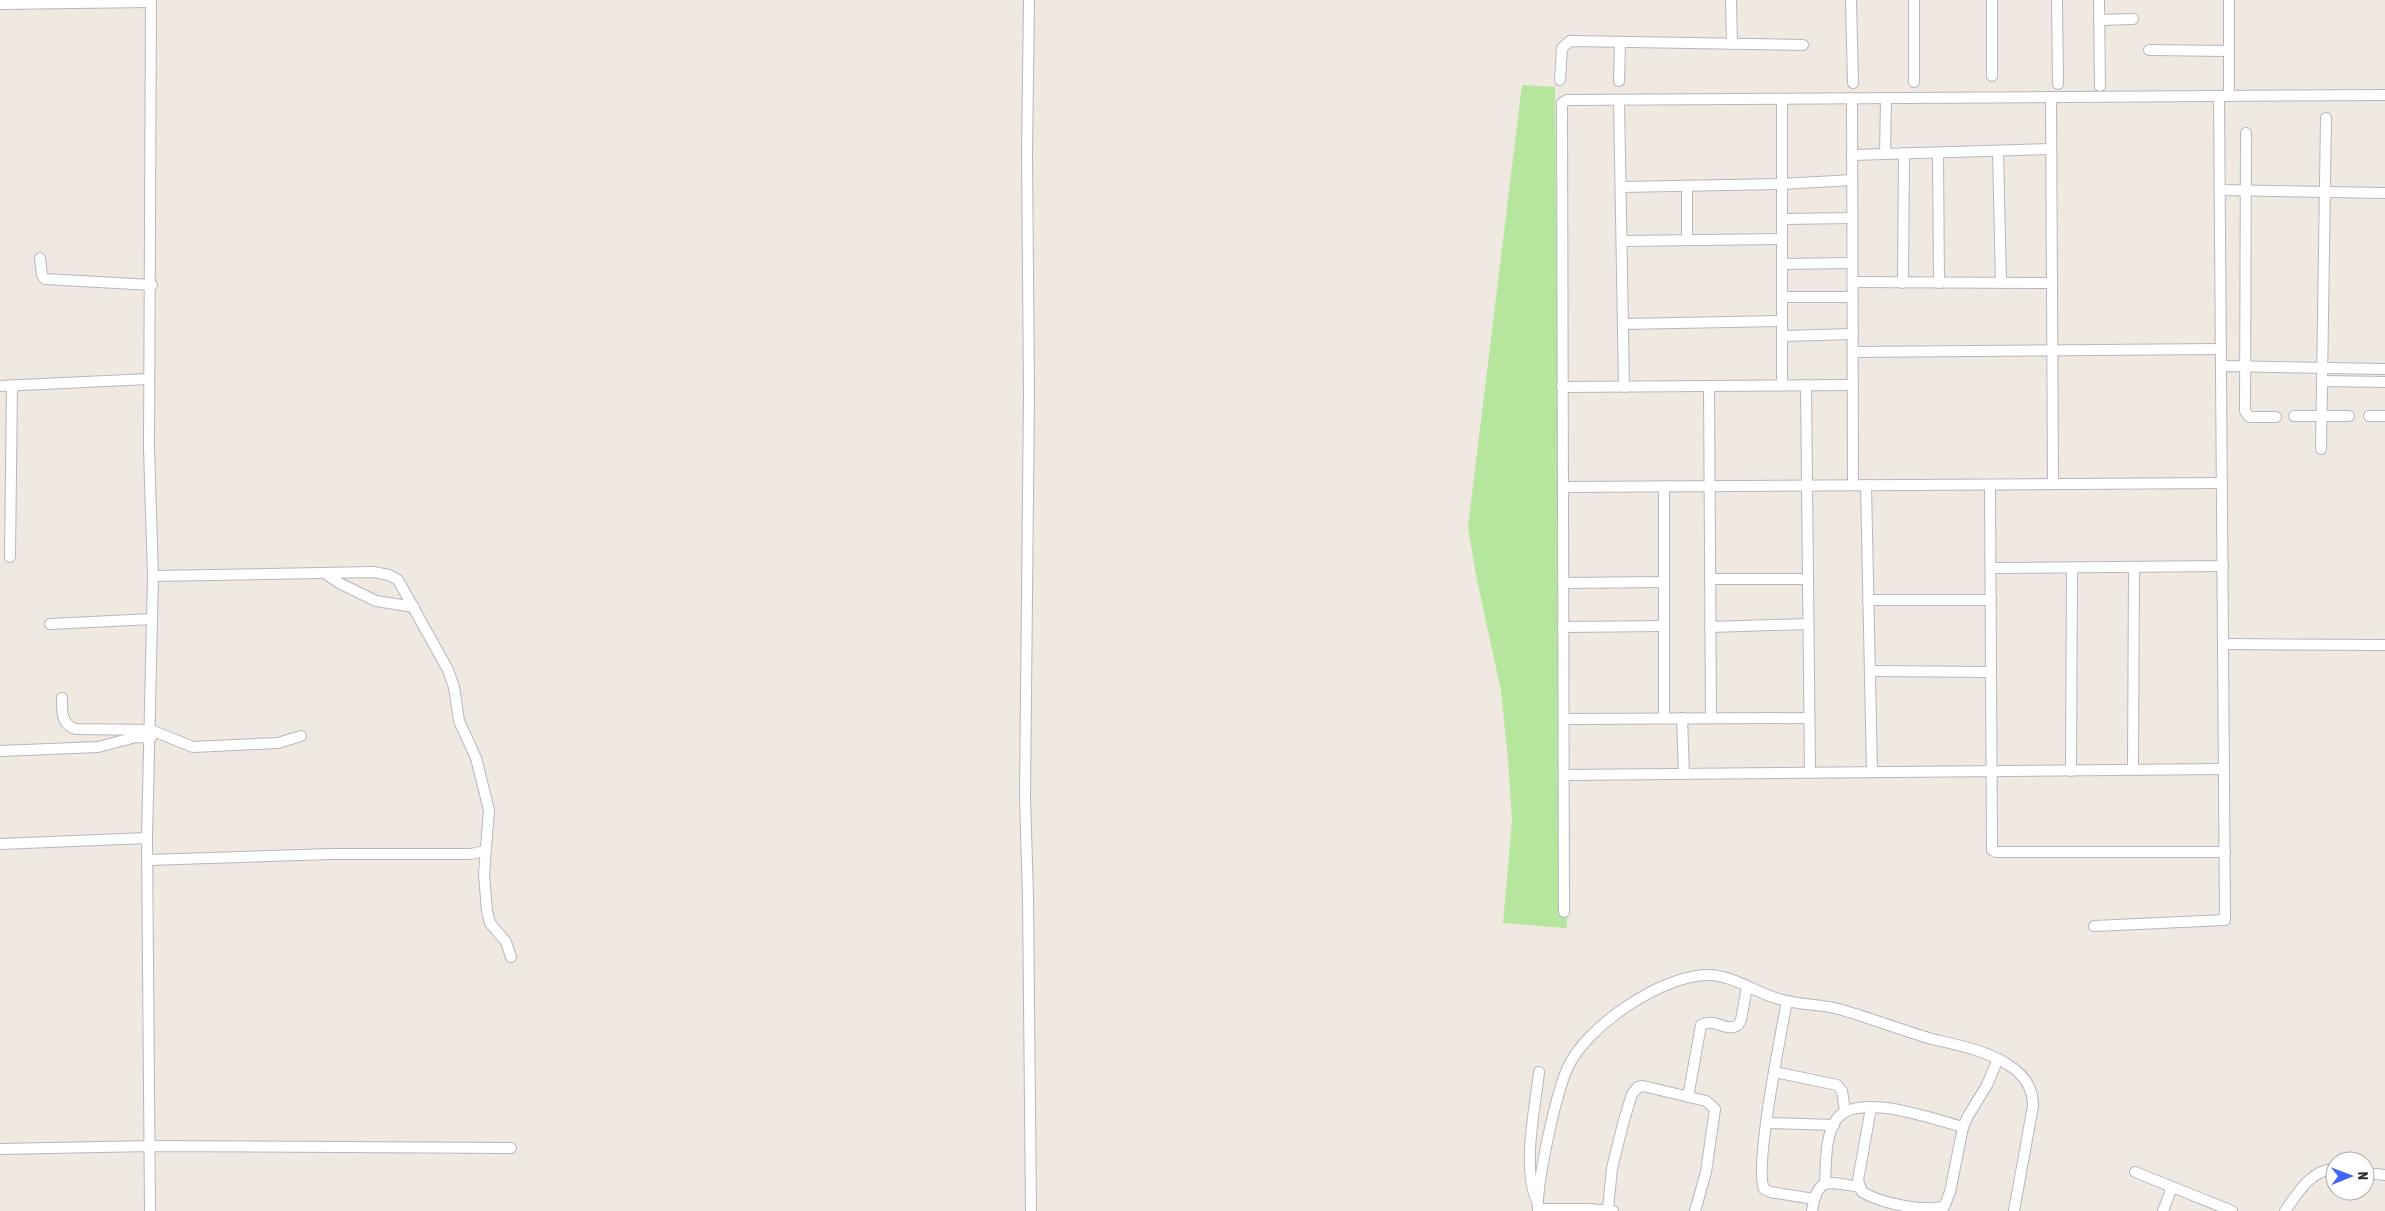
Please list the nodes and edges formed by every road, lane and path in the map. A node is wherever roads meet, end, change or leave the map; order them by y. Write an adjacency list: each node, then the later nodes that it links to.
1 (1029, 0): 174 (street)
2 (1732, 0): 14 (street)
3 (1851, 0): 22 (street)
4 (1914, 0): 21 (street)
5 (1992, 0): 18 (street)
6 (2057, 0): 23 (street)
7 (2099, 0): 11 (street)
8 (2229, 0): 17 (street)
9 (151, 1): 10 (street); 61 (street)
10 (0, 4)
11 (2099, 20): 12 (street); 24 (street)
12 (2133, 20)
13 (1620, 42): 14 (street); 19 (street); 20 (street)
14 (1732, 44): 15 (street)
15 (1803, 45)
16 (2149, 50): 17 (street)
17 (2229, 51): 27 (street)
18 (1992, 76)
19 (1560, 80)
20 (1619, 80)
21 (1914, 82)
22 (1853, 83)
23 (2058, 84)
24 (2100, 86)
25 (2385, 95): 27 (street)
26 (2051, 96): 27 (street); 29 (street); 34 (street)
27 (2224, 96): 44 (street)
28 (1852, 98): 29 (street); 30 (street); 39 (street)
29 (1886, 98): 37 (street)
30 (1782, 99): 31 (street); 41 (street)
31 (1619, 100): 43 (street); 84 (street)
32 (2326, 118): 46 (street)
33 (2246, 133): 45 (street)
34 (2052, 150): 35 (street); 60 (street)
35 (1998, 151): 36 (street); 59 (street)
36 (1938, 153): 38 (street); 58 (street)
37 (1885, 154): 38 (street); 39 (street)
38 (1904, 154): 57 (street)
39 (1852, 155): 40 (street)
40 (1852, 180): 41 (street); 49 (street)
41 (1782, 184): 42 (street); 48 (street)
42 (1687, 186): 43 (street); 51 (street)
43 (1621, 187): 52 (street)
44 (2220, 190): 45 (street); 68 (street)
45 (2246, 190): 46 (street); 72 (street)
46 (2325, 192): 47 (street); 73 (street)
47 (2385, 193)
48 (1782, 218): 49 (street); 50 (street)
49 (1852, 218): 54 (street)
50 (1782, 239): 51 (street); 55 (street)
51 (1687, 240): 52 (street)
52 (1622, 241): 65 (street)
53 (40, 258): 61 (street)
54 (1852, 263): 55 (street); 56 (street)
55 (1782, 264): 62 (street)
56 (1853, 282): 57 (street); 63 (street)
57 (1903, 283): 58 (street)
58 (1939, 283): 59 (street)
59 (2001, 283): 60 (street)
60 (2052, 283): 69 (street)
61 (152, 285): 75 (street)
62 (1782, 297): 63 (street); 64 (street)
63 (1853, 297): 66 (street)
64 (1782, 321): 65 (street); 67 (street)
65 (1623, 324): 85 (street)
66 (1853, 334): 67 (street); 70 (street)
67 (1782, 336): 79 (street)
68 (2221, 349): 69 (street); 71 (street)
69 (2052, 350): 70 (street); 94 (street)
70 (1853, 352): 81 (street)
71 (2221, 366): 72 (street); 95 (street)
72 (2246, 366): 73 (street); 91 (street)
73 (2322, 368): 74 (street); 76 (street)
74 (2385, 369)
75 (149, 379): 78 (street); 108 (street)
76 (2322, 382): 77 (street); 87 (street)
77 (2385, 382)
78 (12, 385): 82 (street); 102 (street)
79 (1782, 385): 80 (street); 83 (street)
80 (1806, 385): 81 (street); 96 (street)
81 (1853, 385): 97 (street)
82 (0, 386)
83 (1709, 386): 85 (street); 101 (street)
84 (1562, 387): 85 (street); 99 (street)
85 (1624, 387)
86 (2294, 416): 87 (street)
87 (2322, 416): 88 (street); 92 (street)
88 (2350, 416)
89 (2369, 416): 90 (street)
90 (2385, 416)
91 (2276, 417)
92 (2321, 449)
93 (1990, 484): 94 (street); 98 (street); 106 (street)
94 (2052, 484): 95 (street)
95 (2222, 484): 103 (street)
96 (1807, 485): 97 (street); 101 (street); 109 (street)
97 (1853, 485): 98 (street)
98 (1866, 485): 113 (street)
99 (1563, 486): 100 (street); 111 (street)
100 (1664, 486): 101 (street); 112 (street)
101 (1710, 486): 110 (street)
102 (10, 557)
103 (2223, 566): 105 (street); 122 (street)
104 (2072, 567): 105 (street); 106 (street); 136 (street)
105 (2134, 567): 137 (street)
106 (1991, 568): 114 (street)
107 (326, 574): 108 (street); 115 (street); 115 (street)
108 (153, 576): 116 (street)
109 (1808, 578): 110 (street); 118 (street)
110 (1710, 579): 121 (street)
111 (1563, 582): 112 (street); 120 (street)
112 (1664, 582): 119 (street)
113 (1868, 600): 114 (street); 124 (street)
114 (1991, 600): 125 (street)
115 (414, 606): 145 (street)
116 (152, 619): 117 (street); 132 (street)
117 (50, 624)
118 (1808, 624): 121 (street); 130 (street)
119 (1664, 626): 120 (street); 127 (street)
120 (1564, 627): 131 (street)
121 (1710, 627): 129 (street)
122 (2223, 644): 123 (street); 135 (street)
123 (2385, 645)
124 (1870, 671): 125 (street); 139 (street)
125 (1991, 672): 138 (street)
126 (62, 698): 132 (street)
127 (1664, 718): 128 (street); 131 (street)
128 (1682, 718): 129 (street); 141 (street)
129 (1711, 718): 130 (street)
130 (1809, 718): 140 (street)
131 (1564, 719): 142 (street)
132 (151, 734): 133 (street); 134 (street); 143 (street)
133 (301, 736)
134 (0, 751)
135 (2224, 769): 137 (street); 146 (street)
136 (2071, 770): 137 (street); 138 (street)
137 (2133, 770)
138 (1991, 771): 139 (street); 146 (street)
139 (1872, 772): 140 (street)
140 (1810, 773): 141 (street)
141 (1684, 774): 142 (street)
142 (1564, 775): 148 (street)
143 (147, 838): 144 (street); 147 (street)
144 (0, 844)
145 (485, 851): 147 (street); 150 (street)
146 (2225, 852): 149 (street)
147 (148, 860): 162 (street)
148 (1564, 912)
149 (2094, 926)
150 (511, 957)
151 (1747, 987): 152 (street); 156 (street); 171 (street)
152 (1786, 1001): 153 (street); 155 (street)
153 (1998, 1059): 161 (street); 177 (street)
154 (1539, 1072): 171 (street)
155 (1775, 1072): 158 (street); 159 (street)
156 (1688, 1097): 172 (street); 175 (street)
157 (1870, 1108): 158 (street); 161 (street); 168 (street)
158 (1845, 1111): 160 (street)
159 (1768, 1123): 160 (street); 170 (street)
160 (1834, 1125): 167 (street)
161 (1964, 1127): 168 (street)
162 (150, 1146): 163 (street); 164 (street); 173 (street)
163 (511, 1148)
164 (0, 1149)
165 (2325, 1170): 180 (street)
166 (2135, 1172): 169 (street)
167 (1825, 1183): 168 (street); 170 (street)
168 (1859, 1186)
169 (2172, 1187): 178 (street); 179 (street)
170 (1814, 1199): 176 (street)
171 (1538, 1208): 172 (street)
172 (1611, 1210)
173 (150, 1211)
174 (1031, 1211)
175 (1695, 1211)
176 (1812, 1211)
177 (2014, 1211)
178 (2163, 1211)
179 (2232, 1211)
180 (2285, 1211)

